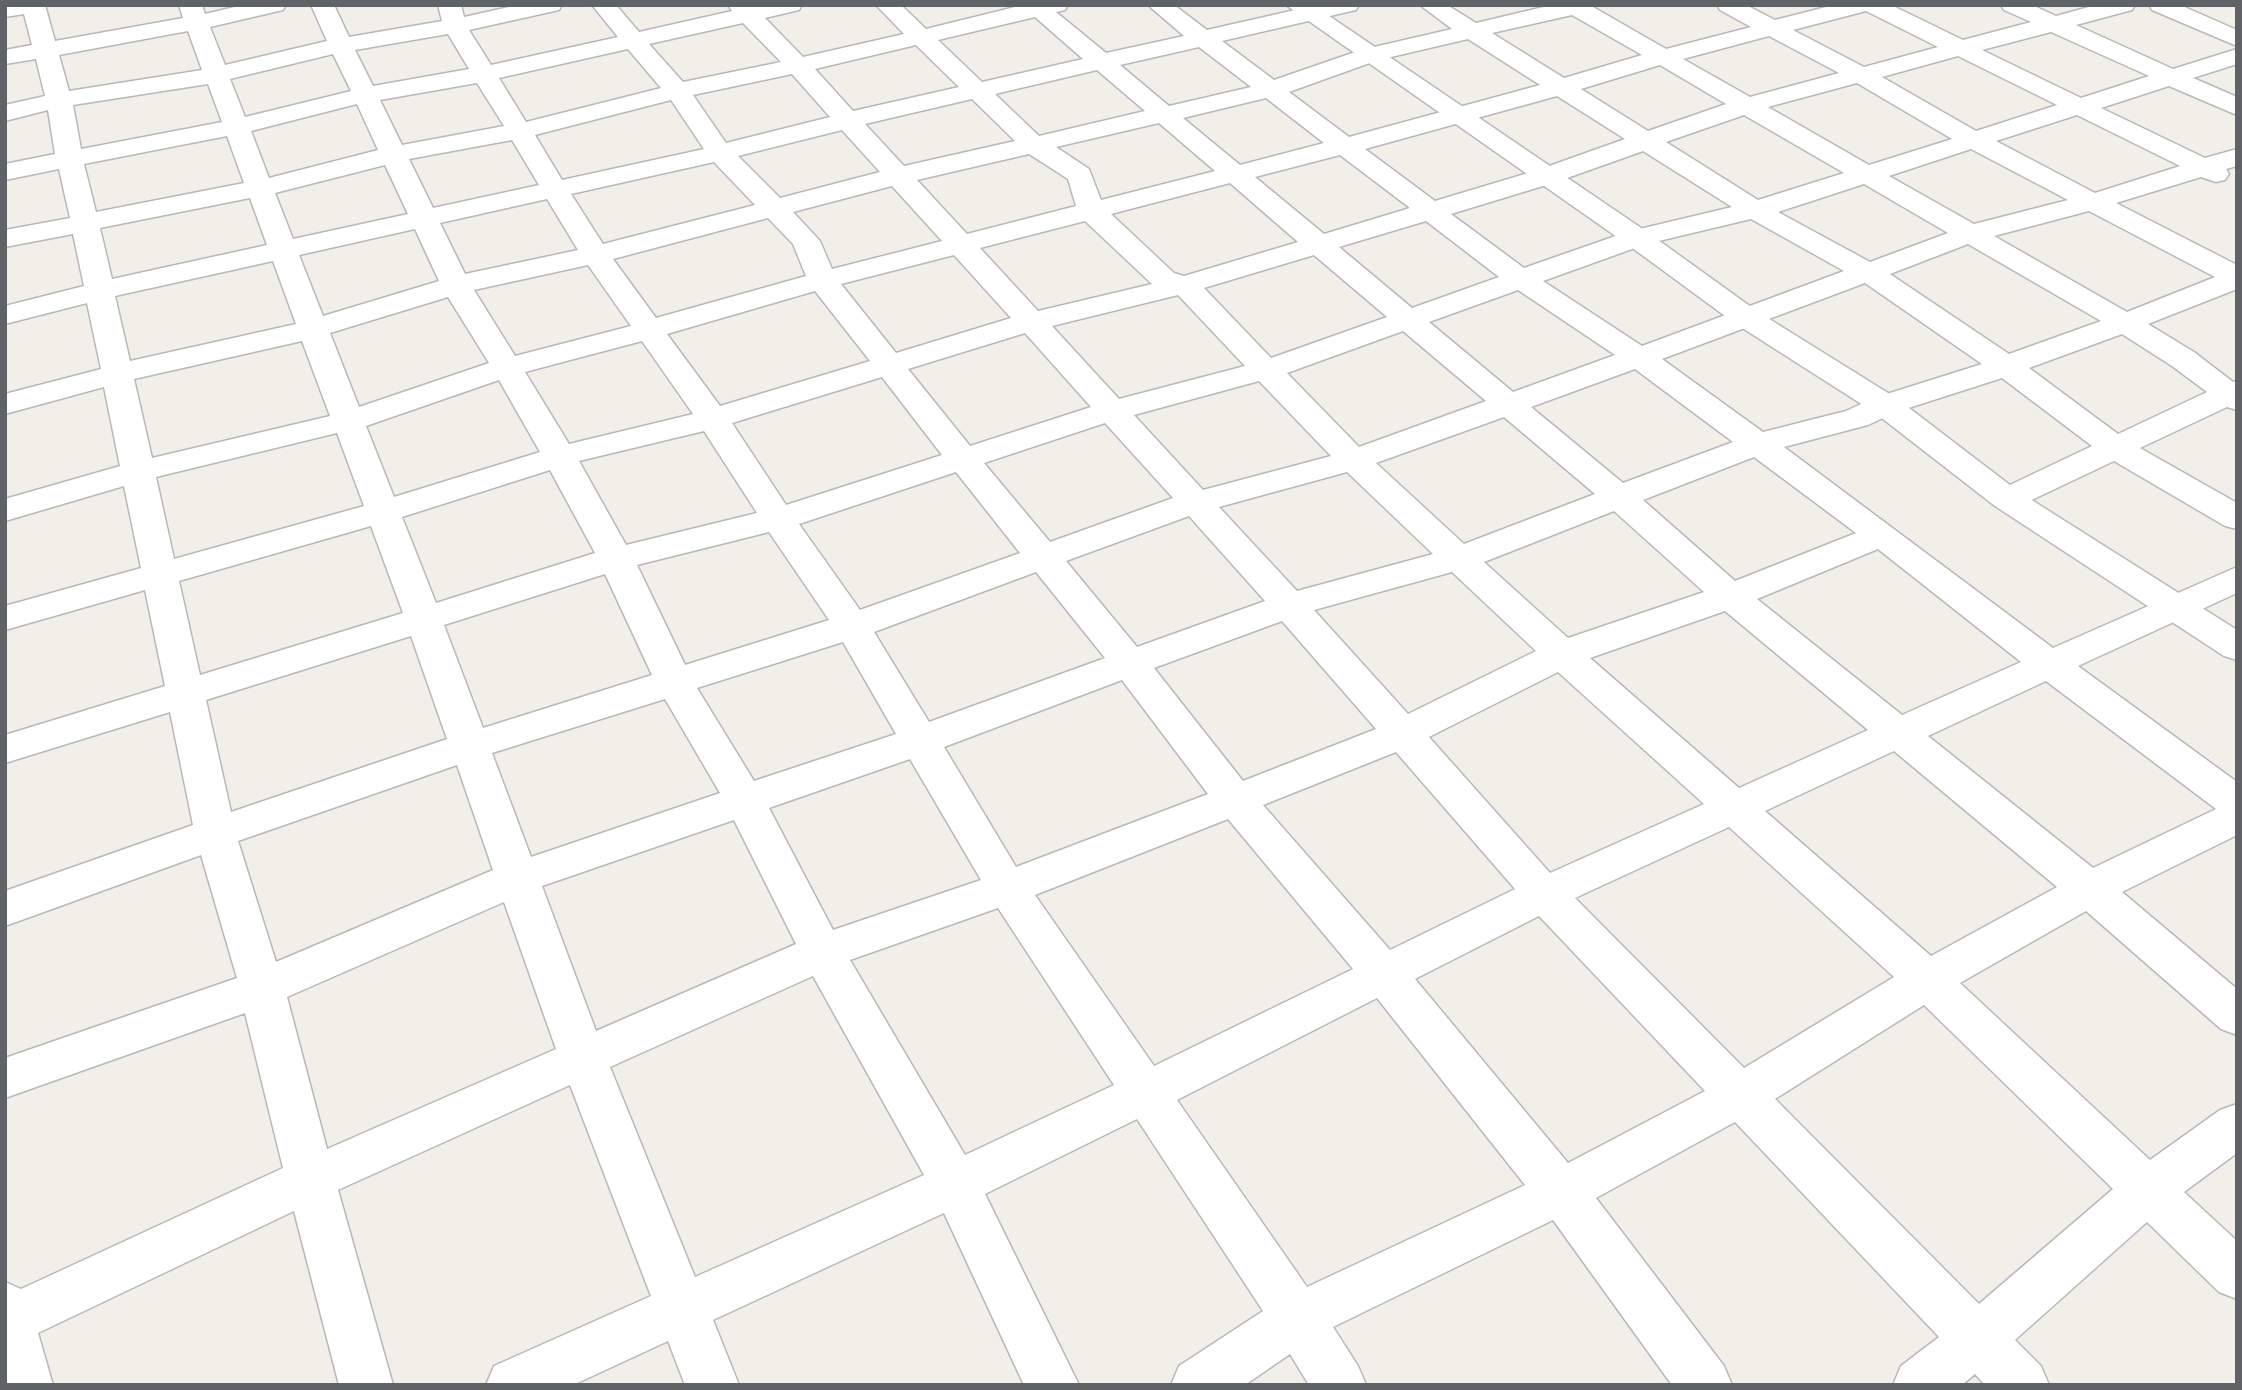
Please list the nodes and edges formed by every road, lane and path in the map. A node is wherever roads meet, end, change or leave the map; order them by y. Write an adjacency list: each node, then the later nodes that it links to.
1 (275, 5): 21 (street)
2 (322, 5): 30 (street)
3 (551, 5): 22 (street)
4 (603, 5): 29 (street)
5 (791, 5): 19 (street)
6 (887, 5): 26 (street)
7 (1159, 5): 28 (street)
8 (1348, 5): 20 (street)
9 (1431, 5): 25 (street)
10 (1728, 5): 24 (street)
11 (1862, 5): 24 (street)
12 (1872, 5): 32 (street)
13 (2012, 5): 23 (street)
14 (2124, 5): 23 (street)
15 (2160, 5): 27 (street)
16 (1577, 6): 25 (street); 36 (street)
17 (1043, 7): 26 (street); 37 (street)
18 (5, 10): 31 (street)
19 (745, 10): 29 (street); 38 (street)
20 (1304, 10): 28 (street); 33 (street)
21 (193, 14): 31 (street); 40 (street)
22 (452, 15): 30 (street); 39 (street)
23 (2051, 24): 32 (street); 42 (street)
24 (1770, 27): 36 (street); 41 (street)
25 (1477, 32): 33 (street); 43 (street)
26 (922, 37): 38 (street); 46 (street)
27 (2237, 39)
28 (1204, 40): 37 (street); 44 (street)
29 (632, 41): 39 (street); 45 (street)
30 (341, 45): 40 (street); 47 (street)
31 (46, 48): 35 (street); 48 (street)
32 (1962, 49): 41 (street); 50 (street)
33 (1370, 55): 44 (street); 54 (street)
34 (2237, 56): 42 (street)
35 (5, 57)
36 (1662, 57): 43 (street); 49 (street)
37 (1101, 64): 46 (street); 53 (street)
38 (799, 66): 45 (street); 55 (street)
39 (484, 74): 47 (street); 57 (street)
40 (215, 75): 48 (street); 56 (street)
41 (1861, 75): 49 (street); 59 (street)
42 (2169, 76): 50 (street); 51 (street)
43 (1559, 86): 54 (street); 58 (street)
44 (1270, 90): 53 (street); 61 (street)
45 (677, 91): 57 (street); 62 (street)
46 (976, 91): 55 (street); 60 (street)
47 (365, 95): 56 (street); 63 (street)
48 (60, 100): 52 (street); 65 (street)
49 (1747, 105): 58 (street); 69 (street)
50 (2078, 107): 59 (street); 66 (street)
51 (2237, 107)
52 (5, 113)
53 (1163, 116): 60 (street); 68 (street)
54 (1461, 116): 61 (street); 71 (street)
55 (845, 121): 62 (street); 70 (street)
56 (236, 127): 65 (street); 73 (street)
57 (521, 131): 63 (street); 74 (street)
58 (1648, 141): 71 (street); 78 (street)
59 (1975, 141): 69 (street); 75 (street)
60 (1034, 145): 70 (street); 79 (street)
61 (1345, 145): 68 (street); 77 (street)
62 (720, 153): 74 (street); 76 (street)
63 (395, 154): 73 (street); 80 (street)
64 (2237, 156): 66 (street)
65 (69, 158): 67 (street); 81 (street)
66 (2204, 168): 72 (street); 75 (street)
67 (5, 172)
68 (1234, 174): 79 (street); 85 (street)
69 (1866, 174): 78 (street); 82 (street)
70 (898, 176): 76 (street); 86 (street)
71 (1547, 176): 77 (street); 83 (street)
72 (2237, 184)
73 (261, 188): 81 (street); 87 (street)
74 (555, 189): 80 (street); 88 (street)
75 (2093, 202): 82 (street); 90 (street)
76 (775, 210): 88 (street); 92 (street)
77 (1430, 210): 85 (street); 91 (street)
78 (1755, 210): 83 (street); 89 (street)
79 (1091, 211): 86 (street); 94 (street)
80 (426, 218): 87 (street); 93 (street)
81 (85, 222): 84 (street); 95 (street)
82 (1970, 234): 89 (street); 100 (street)
83 (1637, 238): 91 (street); 97 (street)
84 (5, 240)
85 (1315, 243): 94 (street); 98 (street)
86 (960, 244): 92 (street); 99 (street)
87 (284, 252): 95 (street); 101 (street)
88 (596, 255): 93 (street); 102 (street)
89 (1869, 273): 97 (street); 105 (street)
90 (2237, 278): 100 (street)
91 (1520, 279): 98 (street); 103 (street)
92 (822, 280): 102 (street); 104 (street)
93 (456, 285): 101 (street); 106 (street)
94 (1184, 285): 99 (street); 107 (street)
95 (98, 291): 96 (street); 108 (street)
96 (5, 315)
97 (1747, 318): 103 (street); 112 (street)
98 (1405, 319): 107 (street); 111 (street)
99 (1030, 322): 104 (street); 113 (street)
100 (2125, 323): 105 (street); 109 (street)
101 (313, 329): 108 (street); 115 (street)
102 (649, 330): 106 (street); 114 (street)
103 (1639, 357): 111 (street); 116 (street)
104 (890, 364): 114 (street); 119 (street)
105 (2006, 366): 112 (street); 117 (street)
106 (505, 368): 115 (street); 118 (street)
107 (1266, 370): 113 (street); 120 (street)
108 (116, 374): 110 (street); 121 (street)
109 (2233, 395): 117 (street)
110 (5, 404)
111 (1505, 404): 120 (street); 122 (street)
112 (1885, 405): 116 (street); 123 (street)
113 (1110, 411): 119 (street); 124 (street)
114 (713, 419): 118 (street); 128 (street)
115 (348, 421): 121 (street); 126 (street)
116 (1757, 444): 122 (street); 129 (street)
117 (2116, 448): 123 (street); 127 (street)
118 (559, 456): 126 (street); 132 (street)
119 (962, 458): 128 (street); 130 (street)
120 (1353, 460): 124 (street); 131 (street)
121 (136, 472): 125 (street); 133 (street)
122 (1620, 498): 131 (street); 135 (street)
123 (2007, 499): 137 (street)
124 (1193, 503): 130 (street); 136 (street)
125 (5, 510)
126 (383, 512): 133 (street); 139 (street)
127 (2237, 518)
128 (778, 519): 132 (street); 140 (street)
129 (1882, 535): 135 (street); 144 (street)
130 (1041, 556): 140 (street); 143 (street)
131 (1460, 558): 136 (street); 142 (street)
132 (616, 559): 139 (street); 145 (street)
133 (160, 575): 138 (street); 146 (street)
134 (2237, 579): 137 (street)
135 (1730, 596): 142 (street); 148 (street)
136 (1289, 606): 143 (street); 147 (street)
137 (2176, 606): 141 (street); 144 (street)
138 (5, 618)
139 (424, 620): 146 (street); 150 (street)
140 (852, 626): 145 (street); 149 (street)
141 (2237, 647)
142 (1562, 654): 147 (street); 155 (street)
143 (1129, 663): 149 (street); 153 (street)
144 (2050, 665): 148 (street); 154 (street)
145 (674, 682): 150 (street); 152 (street)
146 (184, 692): 151 (street); 157 (street)
147 (1402, 733): 153 (street); 161 (street)
148 (1894, 733): 155 (street); 160 (street)
149 (918, 741): 152 (street); 159 (street)
150 (470, 746): 157 (street); 158 (street)
151 (5, 749)
152 (744, 799): 158 (street); 163 (street)
153 (1235, 800): 159 (street); 164 (street)
154 (2237, 803)
155 (1732, 808): 161 (street); 165 (street)
156 (2237, 817): 160 (street)
157 (215, 833): 162 (street); 166 (street)
158 (517, 878): 166 (street); 168 (street)
159 (1007, 888): 163 (street); 170 (street)
160 (2089, 890): 165 (street); 167 (street)
161 (1544, 894): 164 (street); 171 (street)
162 (5, 909)
163 (822, 952): 168 (street); 174 (street)
164 (1384, 974): 170 (street); 176 (street)
165 (1927, 980): 171 (street); 175 (street)
166 (262, 988): 169 (street); 173 (street)
167 (2237, 1016)
168 (583, 1059): 173 (street); 178 (street)
169 (5, 1078)
170 (1145, 1093): 174 (street); 180 (street)
171 (1739, 1096): 176 (street); 181 (street)
172 (2237, 1125): 175 (street)
173 (310, 1179): 179 (street); 183 (street)
174 (955, 1184): 178 (street); 186 (street)
175 (2148, 1190): 177 (street); 181 (street)
176 (1562, 1192): 180 (street); 189 (street)
177 (2237, 1275)
178 (682, 1310): 184 (street); 185 (street)
179 (6, 1316): 182 (street)
180 (1298, 1318): 187 (street); 188 (street)
181 (1979, 1338): 190 (street); 191 (street)
182 (26, 1385)
183 (366, 1385)
184 (513, 1385)
185 (712, 1385)
186 (1052, 1385)
187 (1198, 1385)
188 (1339, 1385)
189 (1705, 1385)
190 (1920, 1385)
191 (2022, 1385)

